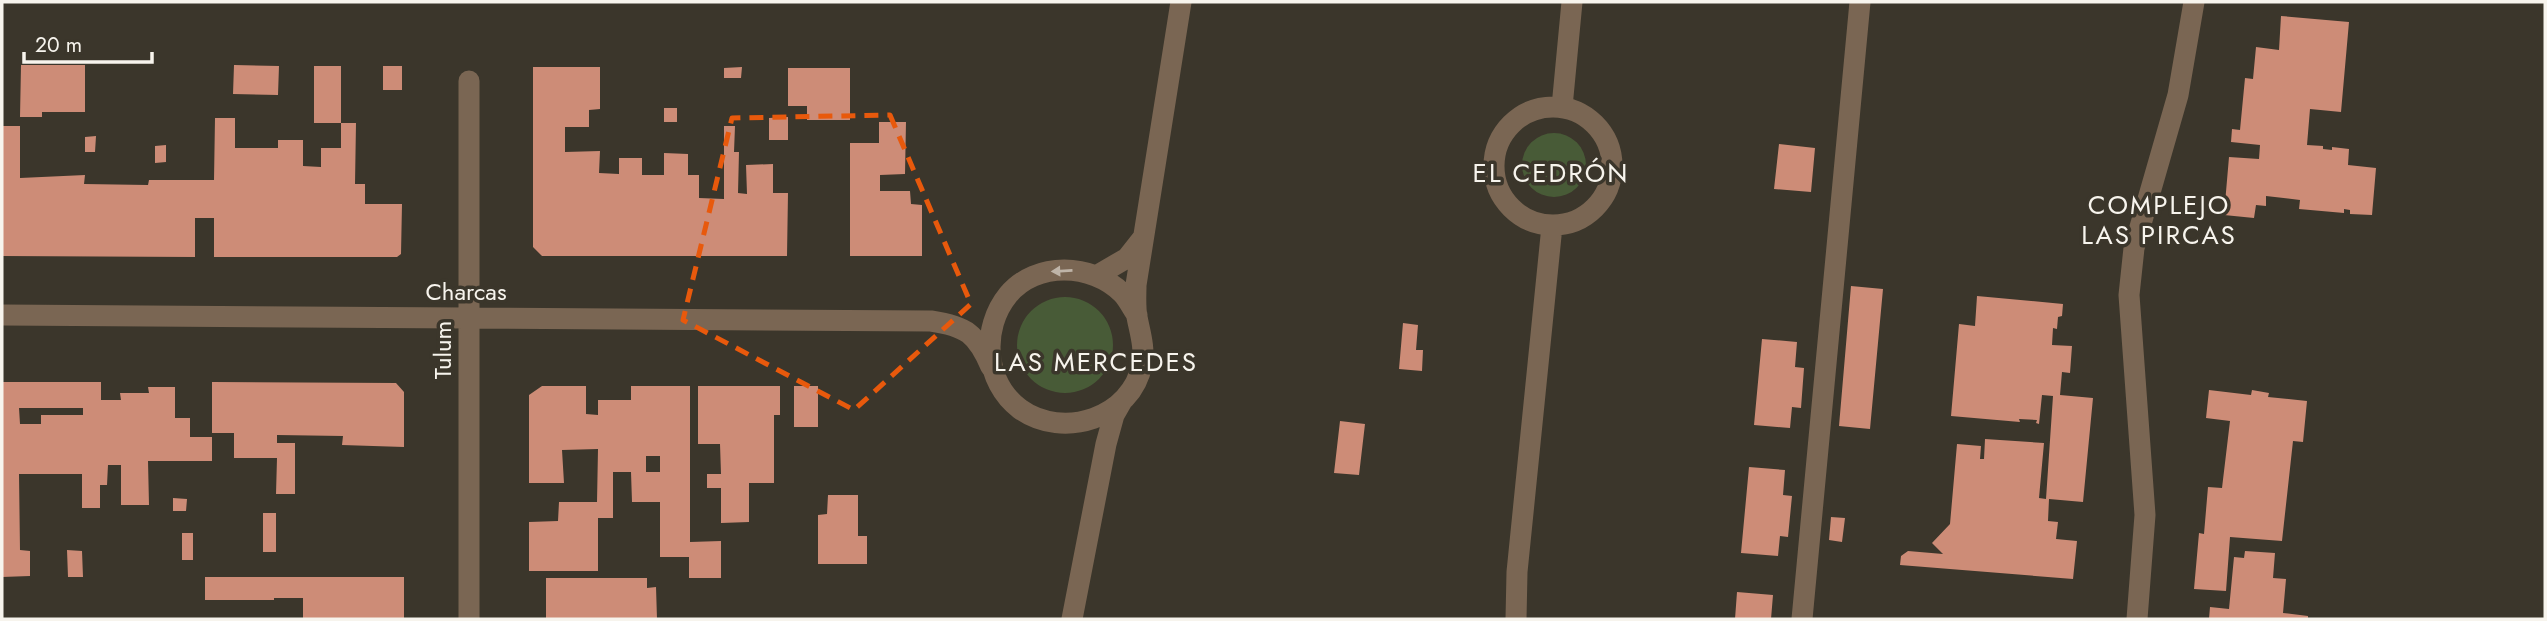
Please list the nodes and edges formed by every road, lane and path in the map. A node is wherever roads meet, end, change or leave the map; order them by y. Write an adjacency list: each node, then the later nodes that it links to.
1 (1181, 2): 8 (street)
2 (1573, 2): 6 (street)
3 (1860, 2): 22 (street)
4 (2194, 2): 23 (street)
5 (468, 81): 13 (street, Tulum)
6 (1562, 107): 7 (street); 7 (street)
7 (1552, 226): 21 (street)
8 (1145, 234): 9 (street); 12 (street)
9 (1096, 276): 10 (street, one-way to 10); 12 (street)
10 (1009, 294): 14 (street); 15 (street)
11 (2, 315): 13 (street, Charcas)
12 (1137, 315): 16 (street)
13 (468, 317): 14 (street, Charcas); 19 (street, Tulum)
14 (956, 325): 15 (street)
15 (991, 367): 17 (street)
16 (1123, 399): 17 (street); 18 (street)
17 (1067, 424): 18 (street)
18 (1101, 465): 20 (street)
19 (469, 619)
20 (1072, 619)
21 (1516, 619)
22 (1802, 619)
23 (2137, 619)

